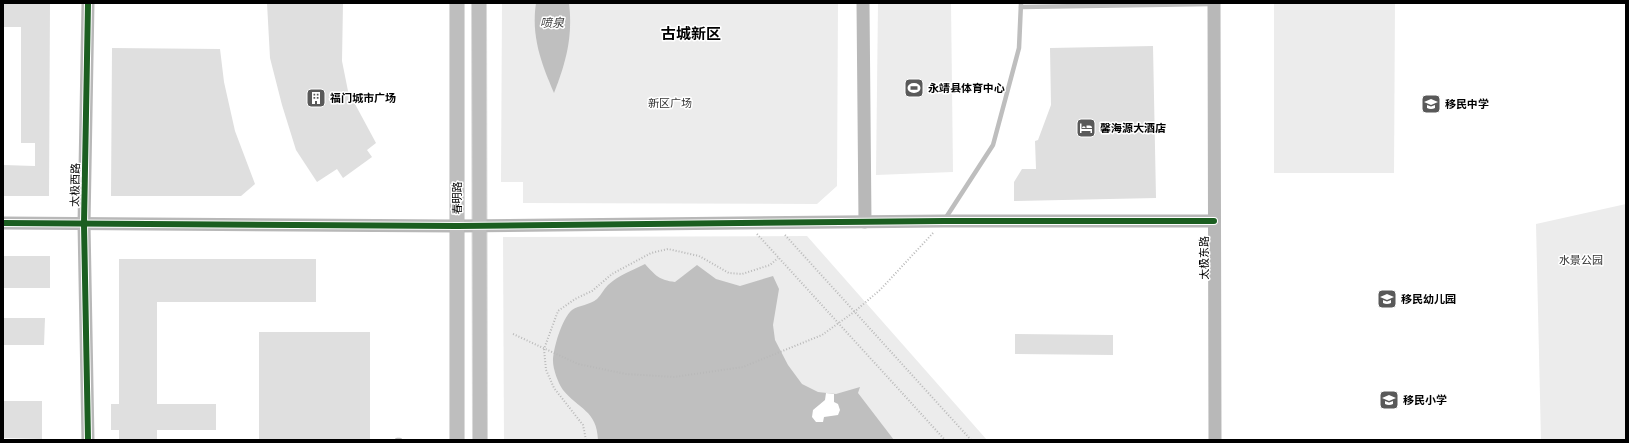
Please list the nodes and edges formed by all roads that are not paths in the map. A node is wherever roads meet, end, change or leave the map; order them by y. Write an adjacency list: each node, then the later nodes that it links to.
1 (88, 3): 11 (street, 太极西路)
2 (457, 3): 12 (main road, 春明路)
3 (479, 3): 13 (main road, 春明路)
4 (863, 3): 9 (street)
5 (1214, 3): 6 (lane); 8 (street, 太极东路)
6 (1021, 5): 7 (lane)
7 (944, 221): 8 (street); 9 (street)
8 (1214, 221): 17 (street, 太极东路)
9 (865, 222): 13 (street)
10 (3, 223): 11 (street)
11 (84, 224): 12 (street); 14 (street, 太极西路)
12 (457, 226): 13 (street); 15 (main road, 春明路)
13 (480, 226): 16 (main road, 春明路)
14 (88, 440)
15 (457, 440)
16 (480, 440)
17 (1215, 440)

